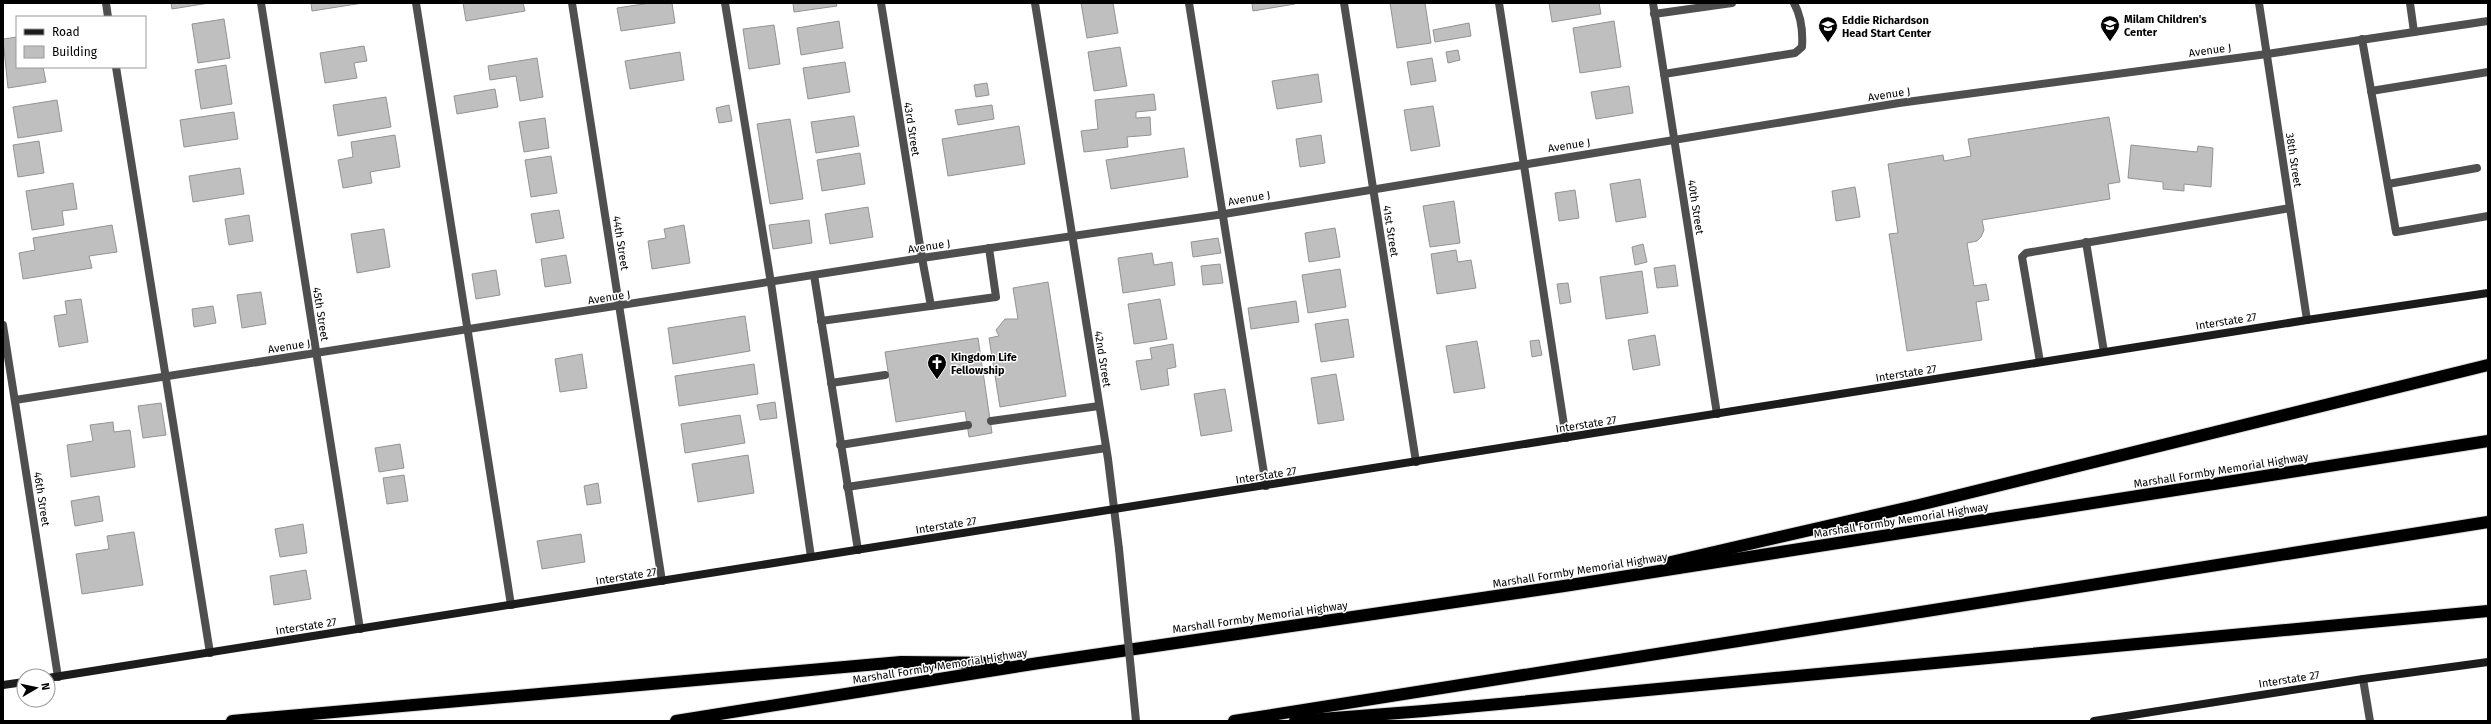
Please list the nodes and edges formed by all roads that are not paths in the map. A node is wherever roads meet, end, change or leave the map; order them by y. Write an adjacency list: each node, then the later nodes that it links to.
1 (106, 3): 17 (street)
2 (261, 3): 48 (street, 45th Street)
3 (416, 3): 46 (street)
4 (572, 3): 41 (street, 44th Street)
5 (725, 3): 39 (street)
6 (881, 3): 37 (street, 43rd Street)
7 (1035, 3): 34 (street, 42nd Street)
8 (1189, 3): 32 (street)
9 (1344, 3): 30 (street, 41st Street)
10 (1499, 3): 27 (street)
11 (1653, 3): 16 (street, 40th Street)
12 (1732, 3): 16 (street)
13 (1794, 3): 24 (street)
14 (2259, 3): 21 (street, 38th Street)
15 (2410, 3): 19 (street)
16 (1654, 14): 24 (street, 40th Street)
17 (108, 16)
18 (2488, 21): 19 (street, Avenue J)
19 (2414, 32): 20 (street, Avenue J)
20 (2362, 39): 21 (street, Avenue J); 25 (street)
21 (2267, 54): 26 (street, Avenue J); 31 (street, 38th Street)
22 (116, 68): 52 (street)
23 (2488, 72): 25 (street)
24 (1664, 74): 26 (street, 40th Street)
25 (2371, 91): 29 (street)
26 (1674, 139): 27 (street, Avenue J); 56 (street, 40th Street)
27 (1524, 164): 30 (street, Avenue J); 59 (street)
28 (2477, 168): 29 (street)
29 (2388, 184): 33 (street)
30 (1373, 188): 32 (street, Avenue J); 63 (street, 41st Street)
31 (2290, 208): 35 (street); 43 (street, 38th Street)
32 (1224, 214): 34 (street, Avenue J); 64 (street)
33 (2488, 216)
34 (1072, 236): 36 (street, Avenue J); 55 (street, 42nd Street)
35 (2086, 242): 47 (street); 49 (street)
36 (989, 248): 37 (street, Avenue J); 42 (street)
37 (922, 258): 38 (street, Avenue J); 42 (street, 43rd Street)
38 (814, 276): 39 (street, Avenue J); 44 (street)
39 (771, 283): 41 (street, Avenue J); 69 (street)
40 (2488, 293): 43 (main road, Interstate 27)
41 (620, 306): 46 (street, Avenue J); 70 (street, 44th Street)
42 (931, 306): 44 (street)
43 (2307, 320): 47 (main road, Interstate 27)
44 (821, 321): 53 (street)
45 (3, 325): 54 (street, 46th Street)
46 (468, 330): 48 (street, Avenue J); 72 (street)
47 (2104, 352): 49 (main road, Interstate 27)
48 (316, 353): 52 (street, Avenue J); 74 (street, 45th Street)
49 (2040, 362): 56 (main road, Interstate 27)
50 (2488, 364): 71 (highway)
51 (885, 375): 53 (street)
52 (165, 376): 54 (street, Avenue J); 75 (street)
53 (831, 383): 61 (street)
54 (15, 400): 78 (street, 46th Street)
55 (1099, 406): 57 (street); 62 (street, 42nd Street)
56 (1717, 414): 59 (main road, Interstate 27)
57 (990, 421)
58 (968, 425): 61 (street)
59 (1566, 438): 63 (main road, Interstate 27)
60 (2488, 441): 71 (highway, Marshall Formby Memorial Highway)
61 (840, 445): 65 (street)
62 (1106, 448): 65 (street); 66 (street, 42nd Street)
63 (1416, 462): 64 (main road, Interstate 27)
64 (1266, 486): 66 (main road, Interstate 27)
65 (847, 487): 68 (street)
66 (1114, 510): 68 (main road, Interstate 27); 84 (street, 42nd Street, bridge)
67 (2488, 522): 85 (highway)
68 (858, 550): 69 (main road, Interstate 27)
69 (811, 557): 70 (main road, Interstate 27)
70 (662, 581): 72 (main road, Interstate 27)
71 (1564, 586): 77 (highway, Marshall Formby Memorial Highway)
72 (511, 605): 74 (main road, Interstate 27)
73 (2488, 611): 86 (highway)
74 (360, 629): 75 (main road, Interstate 27)
75 (210, 653): 78 (main road, Interstate 27)
76 (2488, 662): 79 (main road, Interstate 27)
77 (1039, 663): 82 (highway); 83 (highway, Marshall Formby Memorial Highway)
78 (58, 676)
79 (2363, 679): 87 (main road, Interstate 27); 88 (street)
80 (16, 683): 81 (main road)
81 (3, 685)
82 (232, 721)
83 (676, 721)
84 (1136, 721)
85 (1234, 721)
86 (1295, 721)
87 (2094, 721)
88 (2370, 721)

